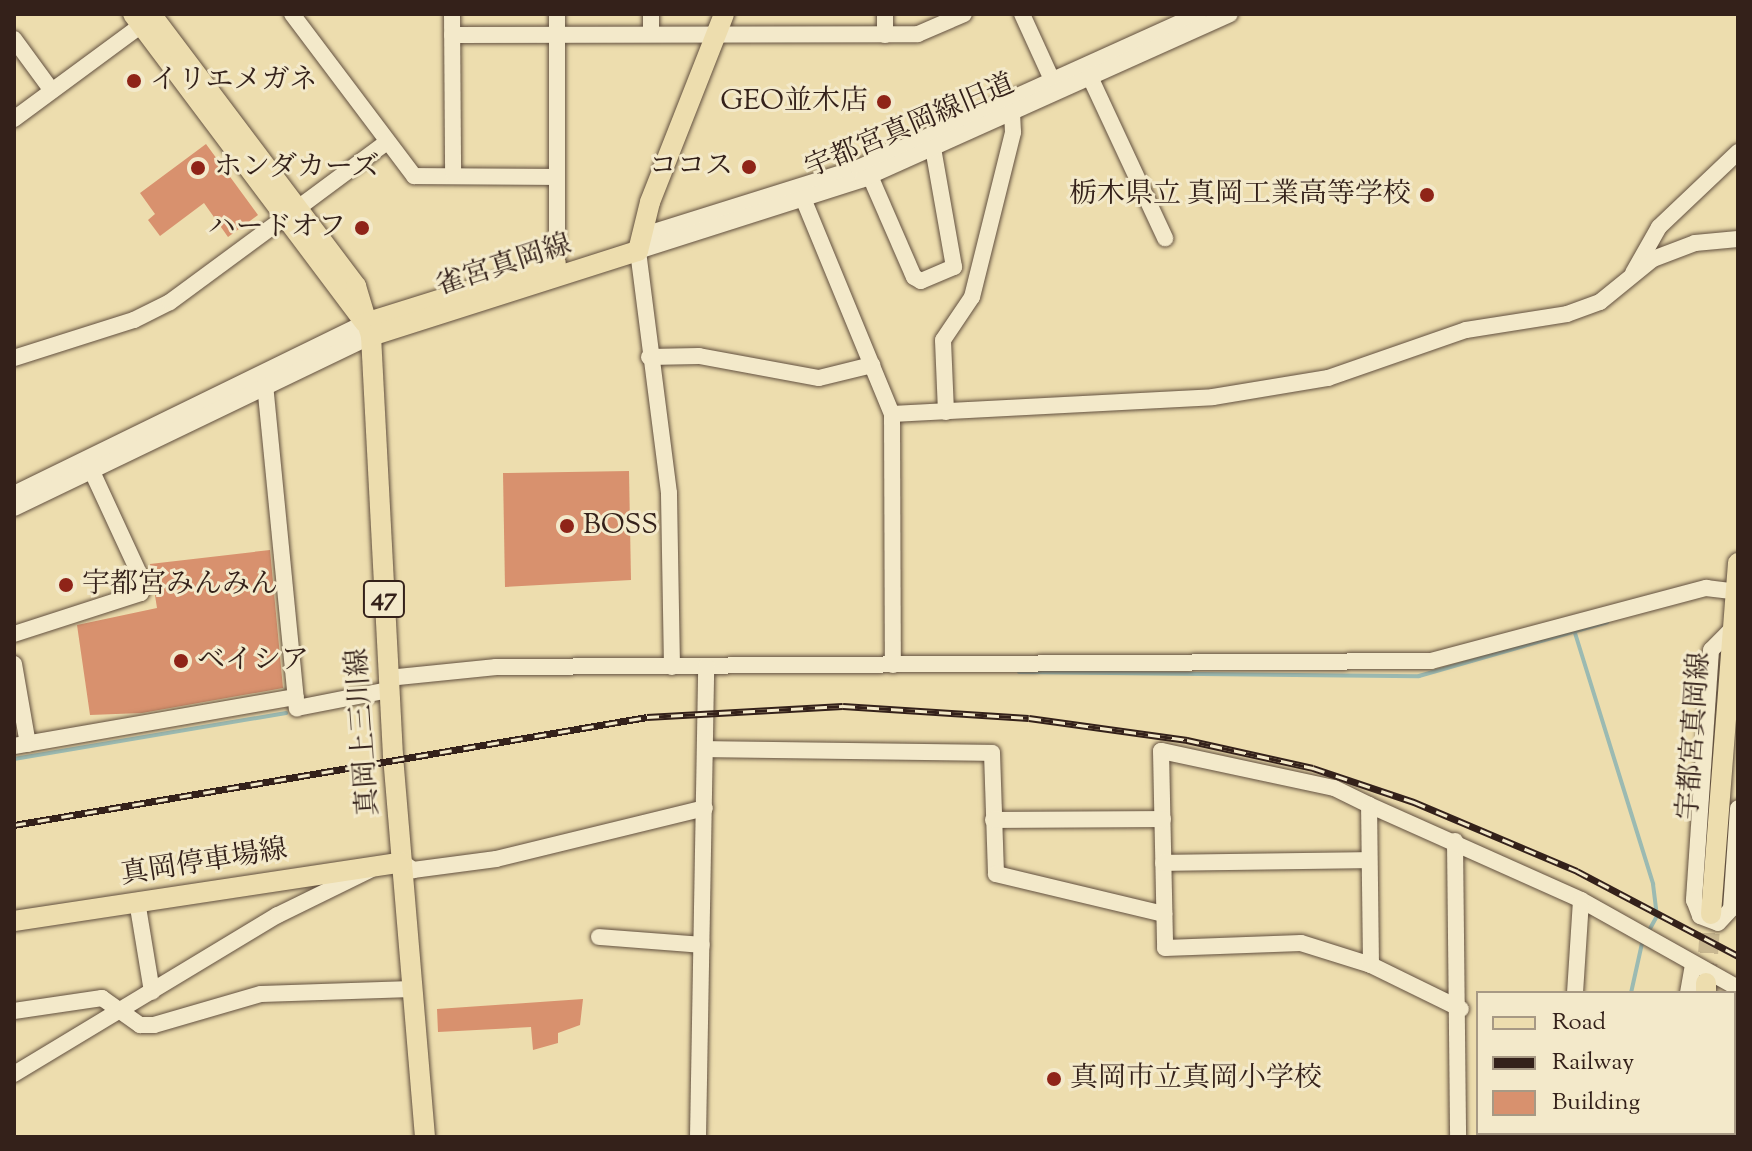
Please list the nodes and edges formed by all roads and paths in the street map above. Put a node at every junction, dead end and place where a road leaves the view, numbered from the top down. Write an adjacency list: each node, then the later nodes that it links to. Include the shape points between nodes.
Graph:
1 (452, 14): 14 (street)
2 (557, 14): 16 (street)
3 (651, 14): 13 (street)
4 (724, 14): 17 (main road)
5 (885, 14): 15 (street)
6 (964, 14): 15 (street, via 918,34)
7 (1022, 14): 20 (street)
8 (1199, 14): 12 (street)
9 (1230, 14): 12 (street)
10 (147, 17): 21 (street); 31 (main road)
11 (300, 17): 24 (street)
12 (1179, 24): 19 (street, 宇都宮真岡線旧道); 20 (street, 宇都宮真岡線旧道)
13 (651, 34): 16 (street); 17 (street)
14 (452, 35): 16 (street); 27 (street)
15 (885, 35): 17 (street)
16 (557, 36): 29 (street)
17 (716, 36): 34 (main road)
18 (14, 39): 21 (street)
19 (1090, 77): 22 (street, 宇都宮真岡線旧道); 32 (street)
20 (1053, 82): 30 (street, 宇都宮真岡線旧道)
21 (52, 91): 23 (street)
22 (1012, 113): 25 (street, 宇都宮真岡線旧道); 42 (street, via 1013,132 972,297 943,340)
23 (14, 119)
24 (387, 142): 27 (street, via 414,176); 31 (street)
25 (933, 148): 28 (street, 宇都宮真岡線旧道); 28 (street, via 954,267 921,281 914,277)
26 (1738, 152): 36 (street, via 1659,227)
27 (453, 174): 29 (street)
28 (870, 176): 30 (street, 宇都宮真岡線旧道)
29 (556, 177): 35 (street)
30 (802, 195): 34 (street, 宇都宮真岡線旧道); 40 (street)
31 (291, 213): 37 (main road); 39 (street, via 170,302 134,320)
32 (1165, 238)
33 (1738, 239): 36 (street, via 1695,243 1653,259)
34 (640, 244): 35 (main road, 雀宮真岡線); 37 (main road, 雀宮真岡線); 38 (street)
35 (557, 263): 37 (main road, 雀宮真岡線)
36 (1632, 275): 42 (street, via 1600,302 1567,314 1466,330 1328,378 1213,397)
37 (368, 330): 41 (street); 44 (street); 55 (main road, 真岡上三川線 / 47)
38 (649, 357): 40 (street, via 699,356 819,378); 54 (street, via 669,493)
39 (14, 358)
40 (872, 365): 43 (street)
41 (265, 384): 44 (street); 56 (street)
42 (946, 412): 43 (street)
43 (892, 414): 52 (street)
44 (89, 466): 45 (street); 46 (street); 50 (street, via 144,584 141,593)
45 (14, 494)
46 (14, 508)
47 (1738, 563): 48 (main road, 宇都宮真岡線)
48 (1737, 593): 49 (main road, 宇都宮真岡線); 52 (street, via 1706,588 1431,661)
49 (1731, 630): 61 (street, via 1711,650 1694,900 1700,916 1718,923 1731,909); 72 (main road, 宇都宮真岡線)
50 (14, 634)
51 (14, 664): 57 (street)
52 (893, 665): 53 (street)
53 (706, 666): 54 (street); 58 (street)
54 (672, 667): 55 (street, via 496,667)
55 (388, 684): 56 (street, via 297,708); 66 (main road, 真岡上三川線 / 47)
56 (296, 697): 57 (street)
57 (21, 745)
58 (706, 749): 60 (street); 63 (street, via 992,753)
59 (1369, 805): 62 (street, via 1321,785 1161,751); 64 (street); 65 (street)
60 (705, 808): 66 (street, via 496,859 413,870); 75 (street)
61 (1738, 808)
62 (1163, 819): 63 (street); 67 (street)
63 (993, 820): 71 (street, via 996,874)
64 (1455, 841): 69 (street); 84 (street)
65 (1369, 860): 67 (street); 77 (street)
66 (402, 862): 68 (main road, 真岡停車場線); 78 (main road, 真岡上三川線 / 47)
67 (1163, 863): 71 (street)
68 (377, 866): 70 (main road, 真岡停車場線); 82 (street, via 278,915)
69 (1581, 900): 76 (street); 81 (street)
70 (137, 901): 73 (main road, 真岡停車場線); 82 (street)
71 (1164, 914): 77 (street, via 1165,948 1301,943)
72 (1711, 914)
73 (14, 921)
74 (599, 937): 75 (street)
75 (702, 945): 88 (street)
76 (1693, 964): 79 (street); 80 (street)
77 (1371, 965): 84 (street)
78 (412, 989): 83 (street, via 261,994 154,1025 140,1025); 87 (main road, 真岡上三川線 / 47)
79 (1732, 989)
80 (1700, 990)
81 (1575, 991)
82 (152, 992): 83 (street)
83 (124, 1009): 85 (street, via 102,998); 86 (street)
84 (1461, 1009): 89 (street)
85 (14, 1011)
86 (14, 1074)
87 (425, 1137)
88 (698, 1137)
89 (1458, 1137)

